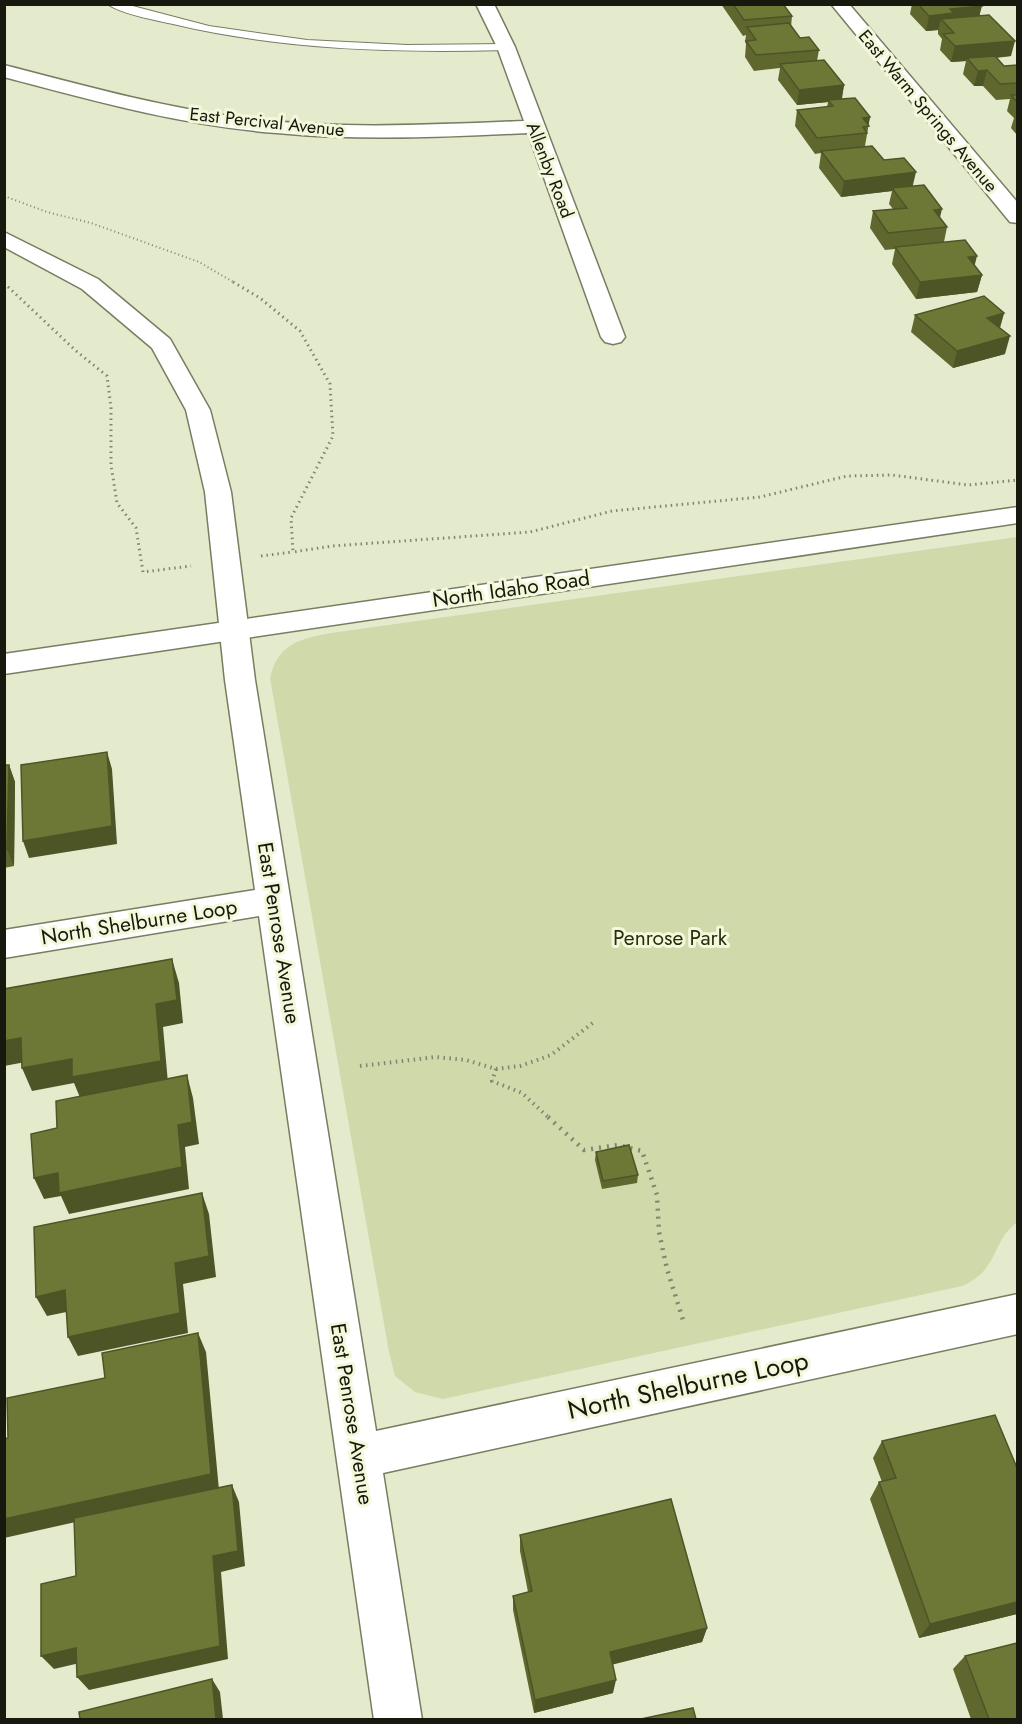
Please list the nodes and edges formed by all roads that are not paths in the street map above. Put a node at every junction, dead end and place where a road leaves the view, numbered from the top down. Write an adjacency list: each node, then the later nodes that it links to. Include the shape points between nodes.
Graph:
1 (112, 4): 4 (lane, via 192,27 281,42 354,48)
2 (485, 4): 4 (street, Allenby Road)
3 (839, 4): 7 (street, East Warm Springs Avenue)
4 (506, 47): 6 (street, Allenby Road)
5 (4, 71): 6 (street, East Percival Avenue, via 113,101 210,119 314,130 416,132)
6 (534, 127): 9 (street, Allenby Road)
7 (1017, 217)
8 (4, 238): 11 (street, East Penrose Avenue, via 90,284 162,344 198,411 218,492)
9 (613, 337)
10 (1017, 514): 11 (street, North Idaho Road)
11 (235, 629): 12 (street, North Idaho Road); 13 (street, East Penrose Avenue)
12 (4, 664)
13 (273, 900): 14 (street, North Shelburne Loop); 16 (street, East Penrose Avenue)
14 (4, 944)
15 (1017, 1314): 16 (street, North Shelburne Loop)
16 (358, 1457): 17 (street, East Penrose Avenue)
17 (398, 1719)

